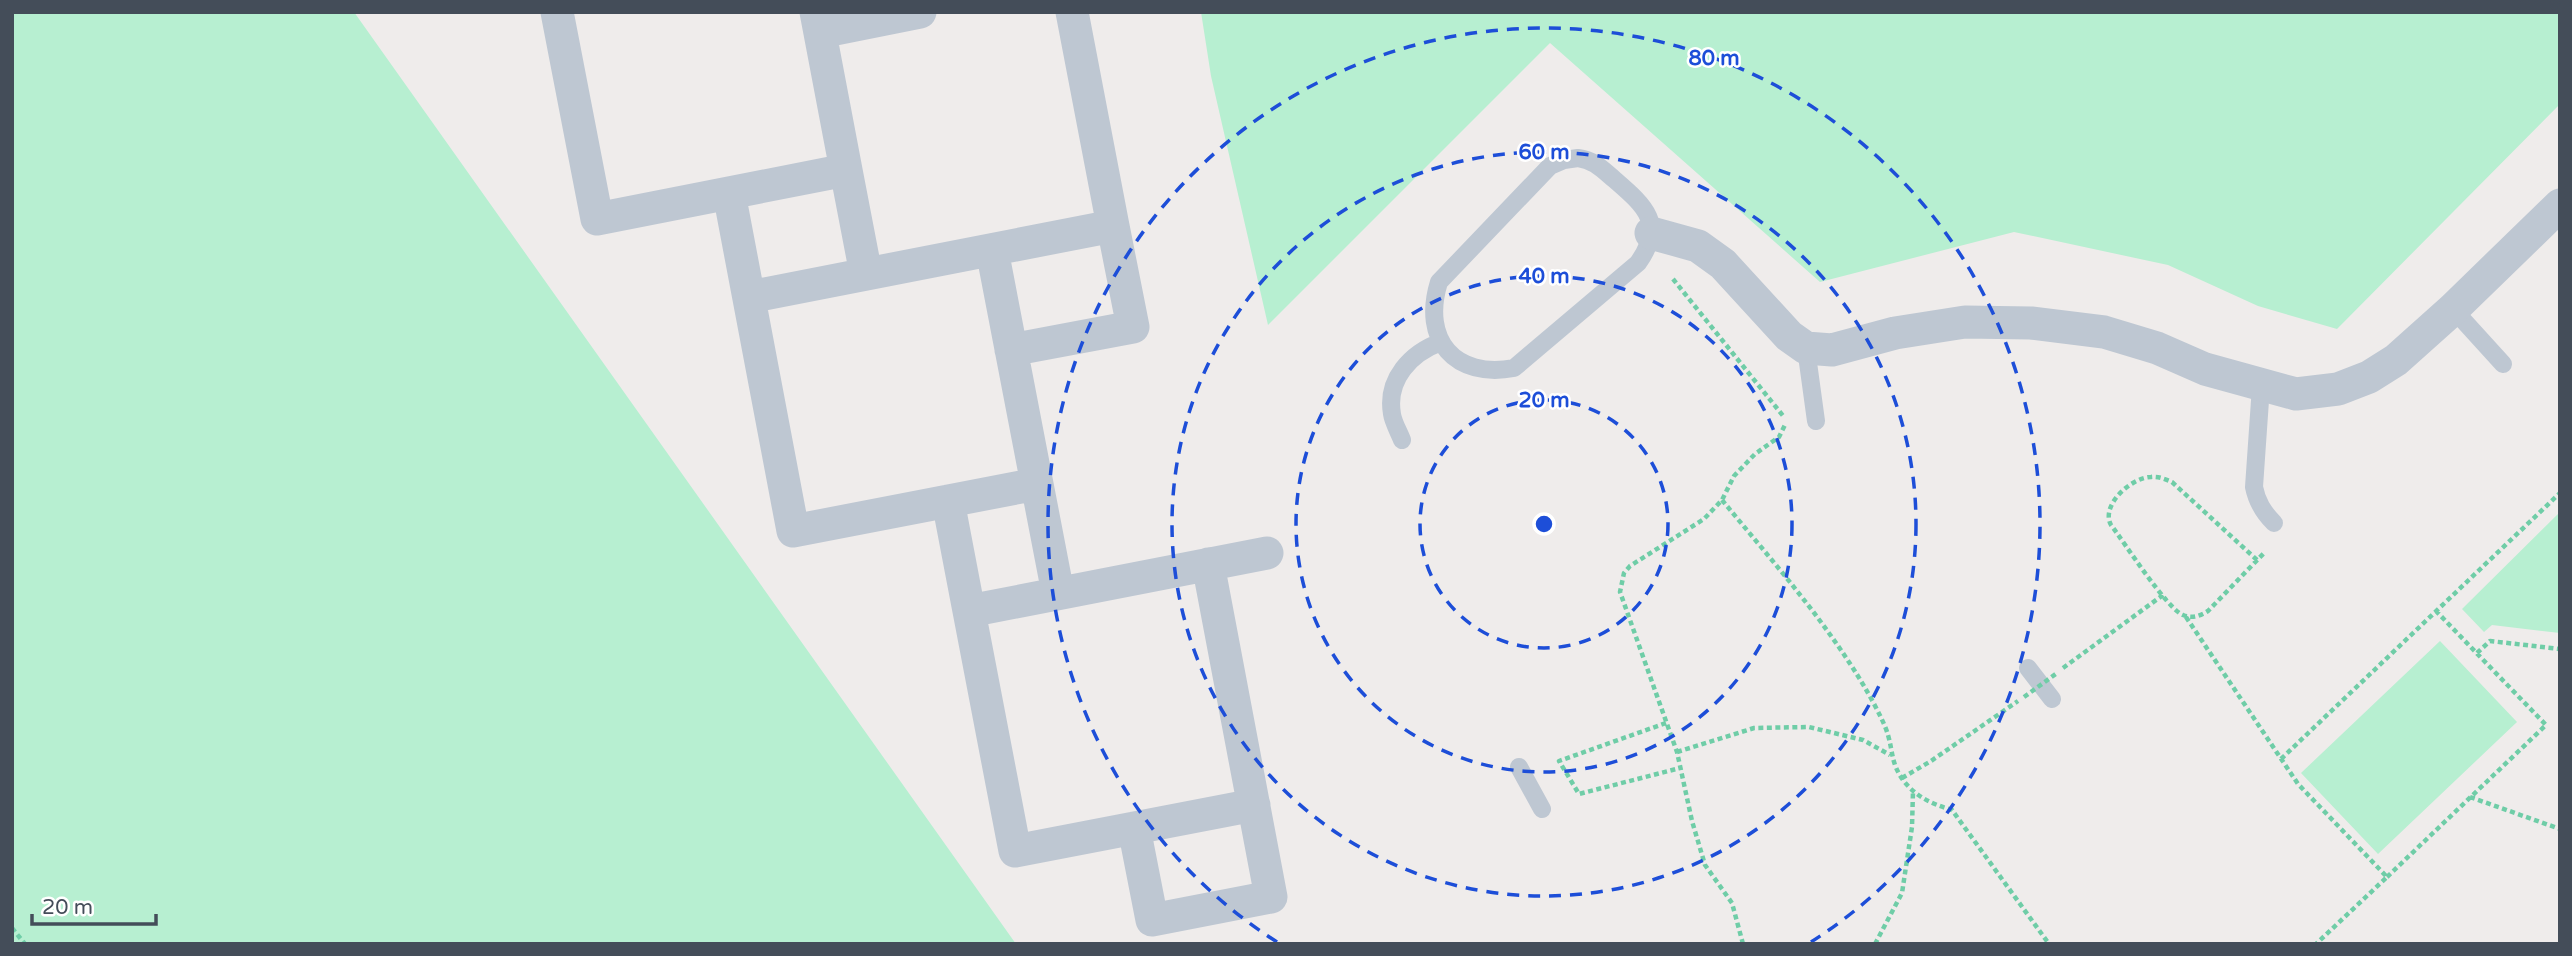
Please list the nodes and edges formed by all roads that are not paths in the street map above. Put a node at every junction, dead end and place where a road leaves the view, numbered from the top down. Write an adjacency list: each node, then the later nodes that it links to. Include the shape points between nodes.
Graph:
1 (557, 12): 6 (street, via 597,219)
2 (920, 12): 4 (street)
3 (1072, 12): 8 (street)
4 (818, 22): 5 (street)
5 (846, 170): 6 (street); 11 (street)
6 (729, 193): 12 (street)
7 (2560, 205): 13 (street)
8 (1113, 226): 10 (street); 16 (street, via 1132,327)
9 (1650, 241): 14 (lane, via 1638,263 1514,368 1473,368 1455,358); 14 (lane, via 1650,221 1641,202 1592,160 1571,159 1550,166 1439,282 1433,302); 15 (street, via 1698,246 1723,264 1789,336)
10 (992, 250): 11 (street); 16 (street)
11 (866, 274): 12 (street)
12 (749, 297): 22 (street, via 793,531)
13 (2453, 309): 17 (lane); 18 (street, via 2396,360 2369,377 2338,389 2296,394)
14 (1441, 342): 20 (lane, via 1409,359 1399,373 1392,414)
15 (1806, 348): 18 (street, via 1832,350 1895,333 1965,322 2031,323 2104,332); 19 (lane)
16 (1011, 350): 21 (street)
17 (2503, 365)
18 (2261, 386): 23 (lane, via 2254,486 2264,513)
19 (1816, 421)
20 (1402, 440)
21 (1037, 484): 22 (street); 26 (street)
22 (948, 501): 27 (street)
23 (2274, 523)
24 (1267, 553): 25 (street)
25 (1208, 565): 26 (street); 31 (street)
26 (1058, 593): 27 (street)
27 (969, 611): 33 (street, via 1015,851)
28 (2028, 668): 29 (lane)
29 (2052, 699)
30 (1519, 767): 32 (lane)
31 (1254, 805): 33 (street); 33 (street, via 1271,897 1165,918 1152,920)
32 (1542, 809)
33 (1134, 828)

